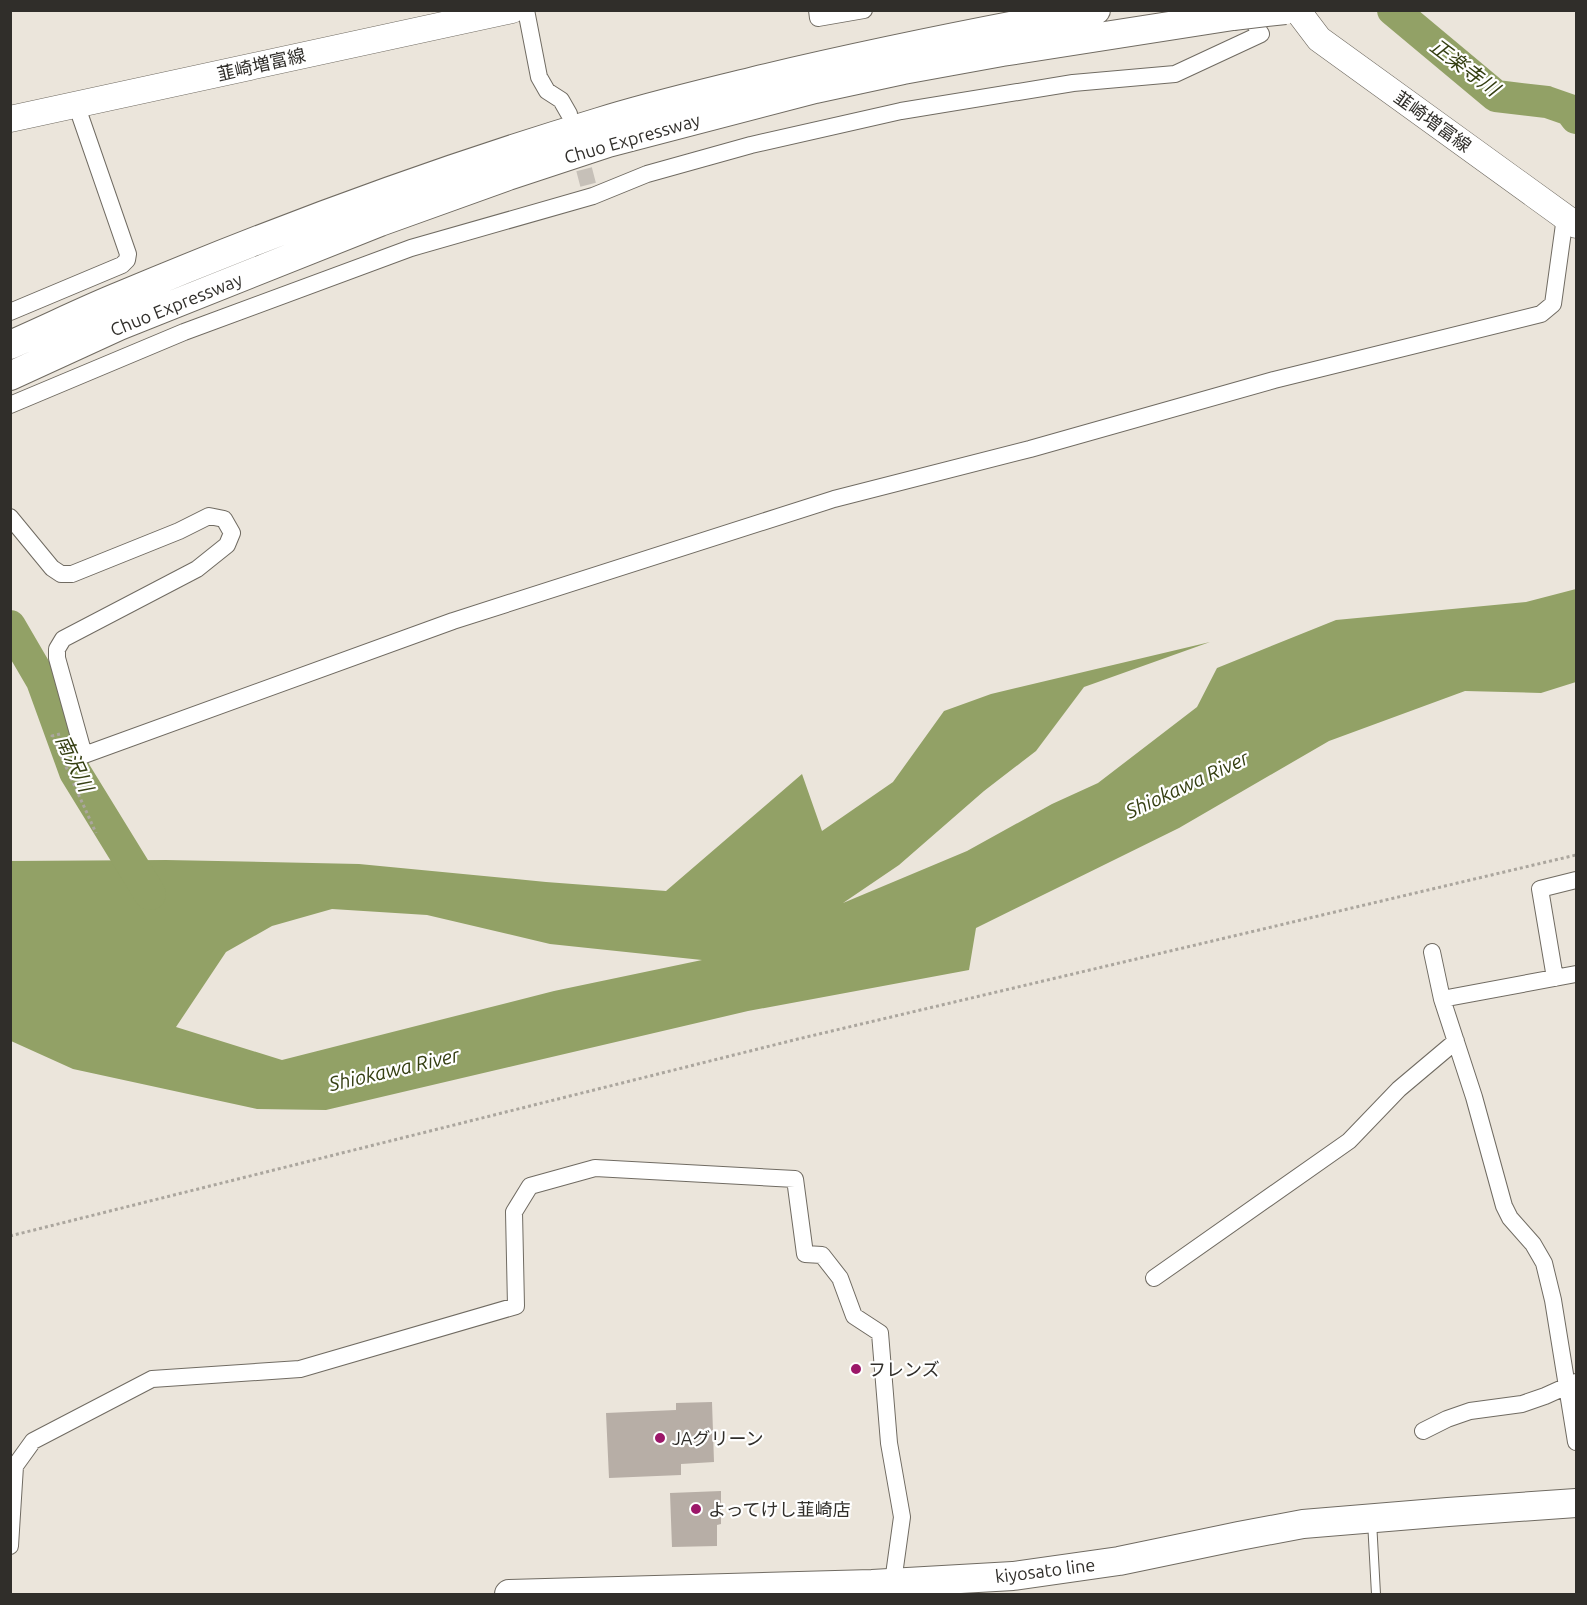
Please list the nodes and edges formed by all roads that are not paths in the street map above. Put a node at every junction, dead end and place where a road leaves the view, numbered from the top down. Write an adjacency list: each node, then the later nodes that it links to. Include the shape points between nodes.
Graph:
1 (512, 10): 9 (main road, 韮崎増富線)
2 (526, 10): 10 (street, via 539,77)
3 (817, 10): 4 (street, via 818,18)
4 (864, 10)
5 (1096, 10): 14 (highway, Chuo Expressway, via 812,67 704,93 482,158 303,221 118,296)
6 (1285, 10): 8 (highway, Chuo Expressway, bridge)
7 (1297, 10): 12 (main road, 韮崎増富線, via 1319,39)
8 (1240, 13): 15 (highway, Chuo Expressway, via 903,70 608,143 380,222 119,327); 16 (street, via 1261,34 1175,75 1072,83 901,111 751,145 647,174 411,248 184,332)
9 (76, 104): 11 (main road, 韮崎増富線); 13 (street, via 127,260)
10 (569, 114)
11 (10, 118)
12 (1571, 221): 17 (street, via 1553,304 1541,314 1274,380 834,499 453,621 84,755 57,658 63,639 196,569 227,545 232,533 224,519 209,516 72,574 61,574)
13 (10, 312)
14 (10, 345)
15 (10, 376)
16 (10, 405)
17 (10, 517)
18 (1576, 880): 21 (street, via 1540,889)
19 (1432, 952): 22 (street)
20 (1576, 974): 21 (street)
21 (1555, 978): 22 (street)
22 (1442, 999): 23 (street)
23 (1456, 1041): 24 (street, via 1399,1089 1349,1141); 25 (street, via 1504,1206 1544,1263)
24 (1154, 1278)
25 (1572, 1384): 26 (street, via 1522,1404 1470,1411); 27 (street)
26 (1423, 1431)
27 (1576, 1442)
28 (1576, 1503): 29 (highway, kiyosato line)
29 (1372, 1518): 31 (highway, kiyosato line, via 1303,1524 1119,1561); 34 (lane)
30 (10, 1546): 31 (street, via 15,1466 33,1441 152,1379 300,1369 516,1306 514,1212 530,1186 595,1168 795,1179 804,1254 822,1255 840,1278 854,1316 880,1333 889,1443 902,1517)
31 (886, 1587): 32 (highway, kiyosato line); 33 (street)
32 (510, 1594)
33 (844, 1594)
34 (1376, 1594)

